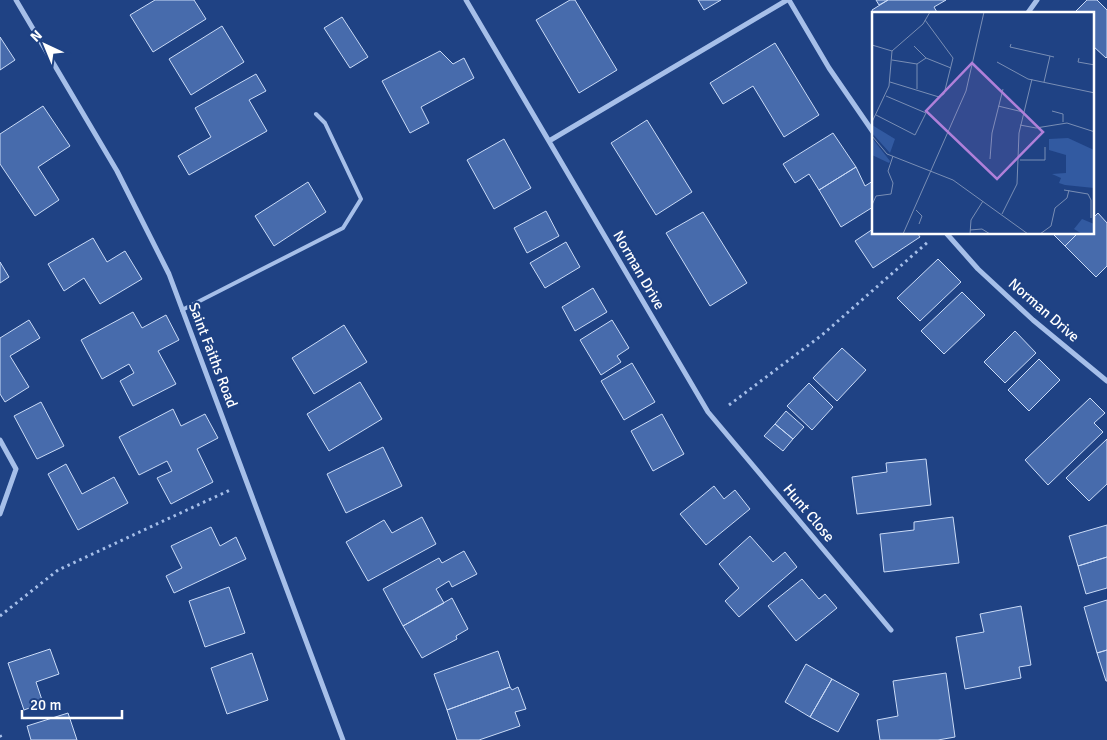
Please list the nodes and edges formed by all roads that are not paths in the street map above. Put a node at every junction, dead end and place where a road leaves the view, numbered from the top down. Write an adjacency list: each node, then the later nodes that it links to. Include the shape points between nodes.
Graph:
1 (16, 0): 10 (street, Saint Faiths Road, via 117,171 169,274)
2 (466, 0): 8 (street, Norman Drive)
3 (788, 0): 7 (street, via 829,68); 8 (street)
4 (1037, 0): 5 (street)
5 (1028, 12)
6 (316, 114): 10 (lane, via 325,123 361,199 343,228)
7 (871, 125)
8 (549, 140): 12 (street, Norman Drive)
9 (948, 235): 11 (street, Norman Drive, via 1033,320)
10 (182, 310): 16 (street, Saint Faiths Road)
11 (1107, 380)
12 (708, 412): 15 (street, Hunt Close)
13 (0, 440): 14 (street, via 16,469)
14 (0, 514)
15 (891, 630)
16 (343, 740)

